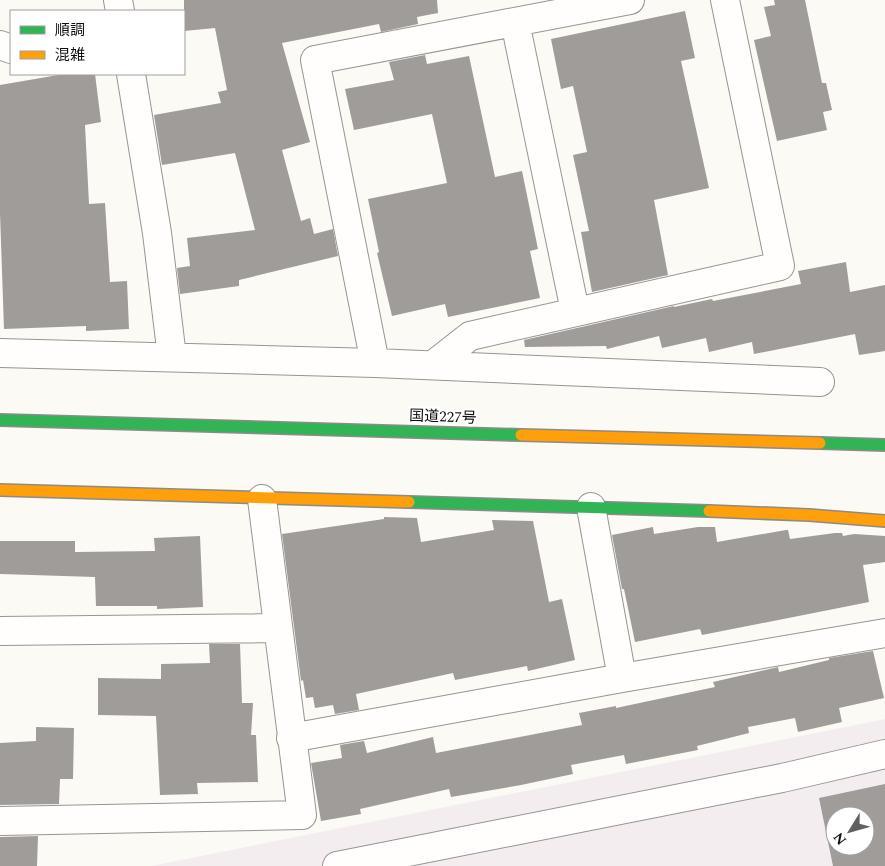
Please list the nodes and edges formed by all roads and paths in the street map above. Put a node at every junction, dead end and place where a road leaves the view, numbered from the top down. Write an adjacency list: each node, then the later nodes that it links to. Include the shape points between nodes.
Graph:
1 (630, 0): 3 (street)
2 (725, 0): 5 (street, via 780,266)
3 (515, 22): 5 (street); 8 (street, via 315,60)
4 (131, 75): 7 (street, via 157,233)
5 (576, 311): 9 (street, via 470,336)
6 (0, 352): 7 (street)
7 (172, 358): 8 (street)
8 (375, 363): 9 (street)
9 (433, 365): 10 (street)
10 (820, 382)
11 (0, 420): 12 (main road, 国道227号)
12 (885, 444)
13 (0, 490): 14 (main road)
14 (262, 499): 15 (main road); 17 (street)
15 (591, 507): 16 (main road); 20 (street)
16 (885, 521)
17 (277, 628): 18 (street); 21 (street)
18 (0, 631)
19 (885, 633): 20 (street)
20 (622, 678): 21 (street)
21 (291, 738): 23 (street, via 302,815)
22 (885, 754): 24 (street, via 772,780)
23 (0, 821)
24 (337, 866)

